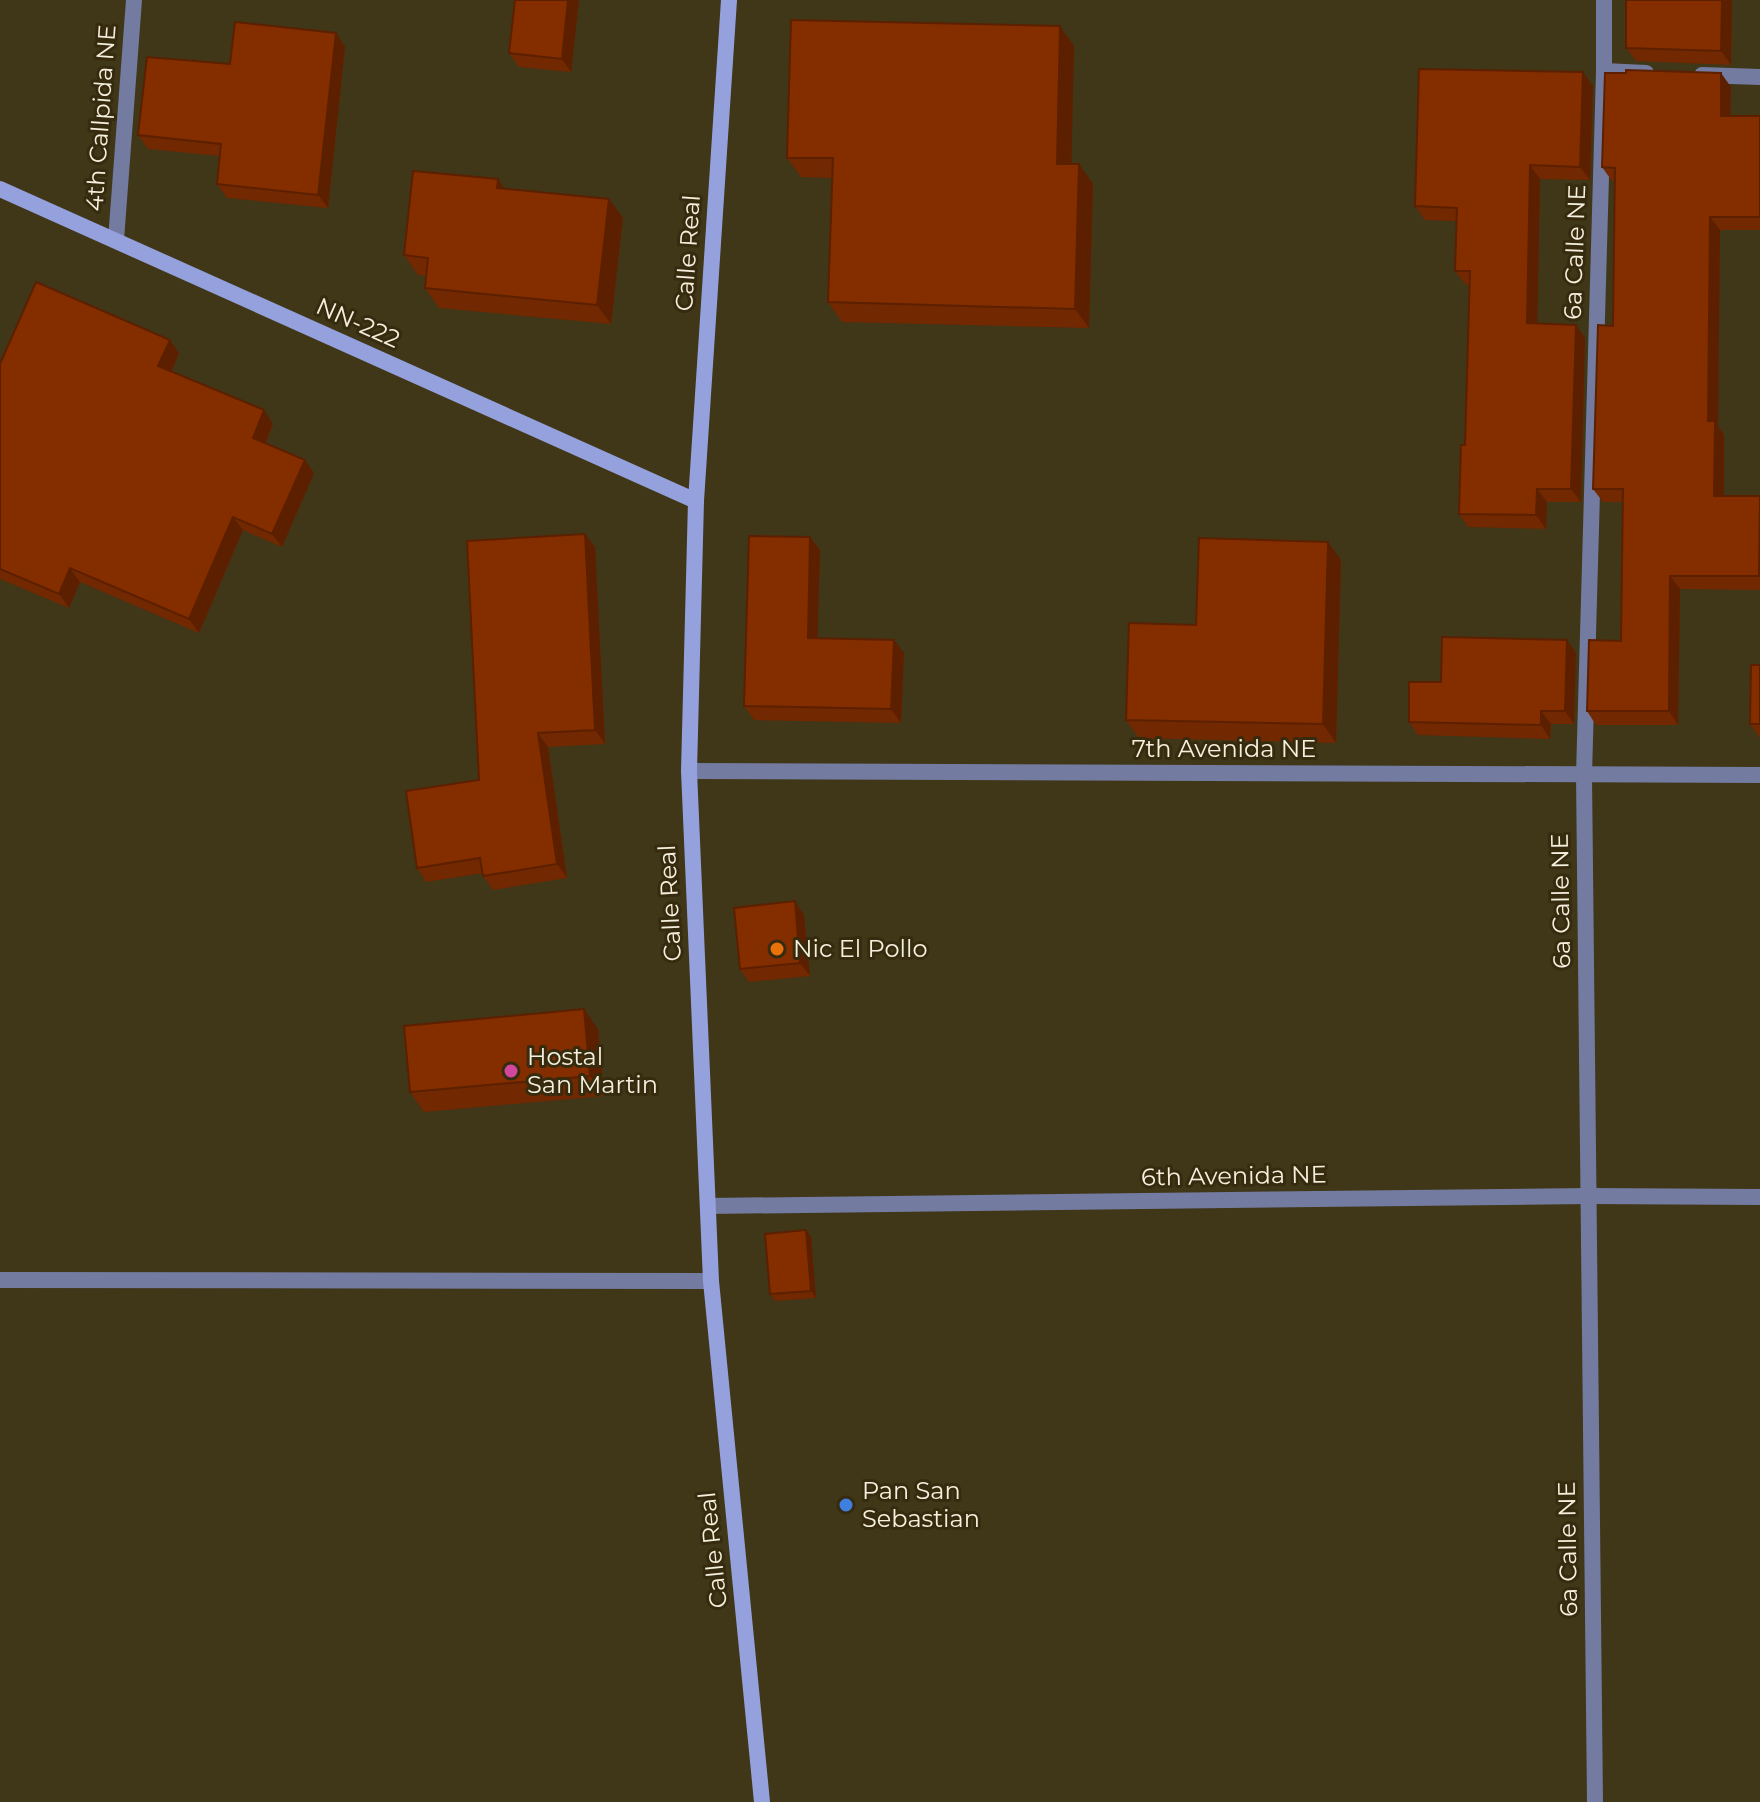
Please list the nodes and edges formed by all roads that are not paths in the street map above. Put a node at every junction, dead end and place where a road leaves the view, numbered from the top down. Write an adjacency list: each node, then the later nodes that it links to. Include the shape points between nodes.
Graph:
1 (134, 0): 7 (street, 4th Callpida NE)
2 (729, 0): 8 (main road, Calle Real)
3 (1604, 0): 4 (street, 6a Calle NE)
4 (1604, 71): 5 (street); 10 (street, 6a Calle NE)
5 (1760, 77)
6 (0, 189): 7 (main road, NN-222)
7 (116, 240): 8 (main road, NN-222)
8 (696, 501): 9 (main road, Calle Real)
9 (689, 771): 10 (street, 7th Avenida NE); 14 (main road, Calle Real)
10 (1584, 775): 11 (street, 7th Avenida NE); 12 (street, 6a Calle NE)
11 (1760, 775)
12 (1588, 1196): 13 (street, 6th Avenida NE); 14 (street, 6th Avenida NE); 18 (street, 6a Calle NE)
13 (1760, 1197)
14 (708, 1206): 16 (main road, Calle Real)
15 (0, 1280): 16 (street)
16 (711, 1281): 17 (main road, Calle Real)
17 (762, 1802)
18 (1595, 1802)

